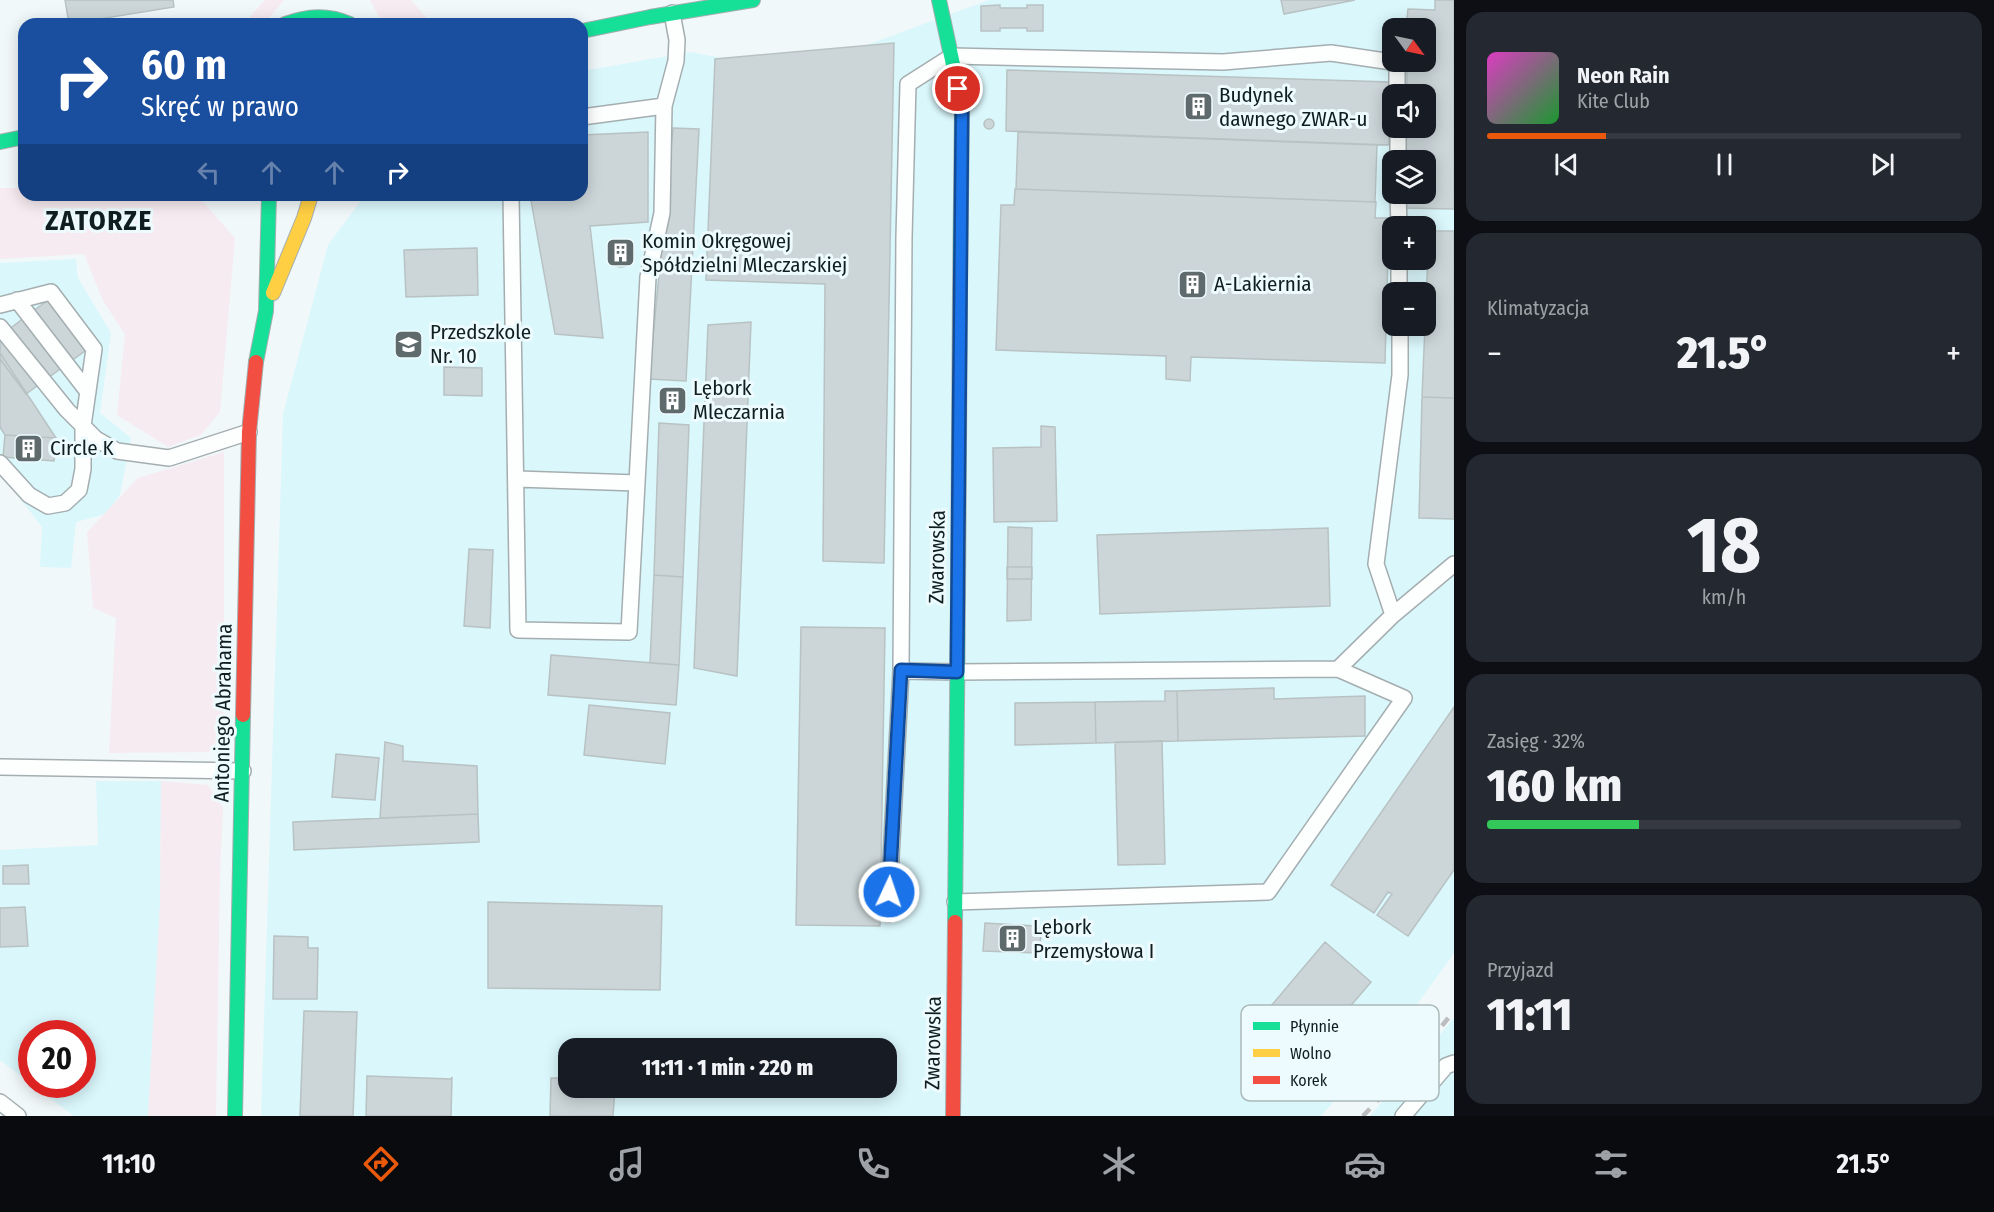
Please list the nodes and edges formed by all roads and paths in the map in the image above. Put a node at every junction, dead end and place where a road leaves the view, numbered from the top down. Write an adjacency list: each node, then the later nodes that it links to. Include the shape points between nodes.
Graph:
1 (753, 0): 4 (main road)
2 (939, 0): 9 (main road, Zwarowska)
3 (356, 8): 7 (main road)
4 (672, 13): 8 (main road); 11 (lane, via 676,61)
5 (295, 18): 6 (main road, via 312,8)
6 (337, 18)
7 (356, 18)
8 (588, 30)
9 (952, 56): 10 (lane, via 1223,63 1331,53 1392,62 1397,69); 32 (lane, via 908,84); 33 (main road, Zwarowska, via 962,106)
10 (1397, 84)
11 (664, 105): 12 (lane); 28 (lane, via 662,213 648,277)
12 (588, 116)
13 (18, 138): 14 (main road)
14 (0, 142)
15 (269, 201): 20 (main road, Antoniego Abrahama)
16 (309, 201): 20 (main road, Antoniego Abrahama)
17 (511, 201): 27 (lane)
18 (17, 300): 19 (lane); 23 (lane); 23 (lane, via 51,292 94,349)
19 (0, 305)
20 (266, 311): 25 (main road, Antoniego Abrahama)
21 (0, 327): 24 (lane)
22 (1400, 336): 30 (lane, via 1400,375 1376,564)
23 (88, 392): 24 (lane)
24 (83, 426): 25 (lane, via 117,451 169,458); 26 (lane, via 79,490 65,503 48,506 29,495)
25 (249, 432): 35 (main road, Antoniego Abrahama)
26 (0, 463)
27 (517, 479): 28 (lane); 28 (lane, via 518,630 629,632)
28 (637, 483)
29 (1454, 564): 30 (lane)
30 (1393, 615): 31 (lane)
31 (1338, 669): 33 (lane); 36 (lane, via 1404,698 1268,891)
32 (901, 670): 33 (lane); 37 (lane)
33 (957, 672): 36 (main road, Zwarowska)
34 (0, 768): 35 (lane)
35 (243, 771): 43 (main road, Antoniego Abrahama)
36 (955, 902): 44 (main road, Zwarowska)
37 (888, 914)
38 (1454, 1063): 39 (lane)
39 (1439, 1074)
40 (1416, 1101): 45 (lane)
41 (0, 1102): 42 (lane)
42 (18, 1116)
43 (235, 1116)
44 (953, 1116)
45 (1403, 1116)

